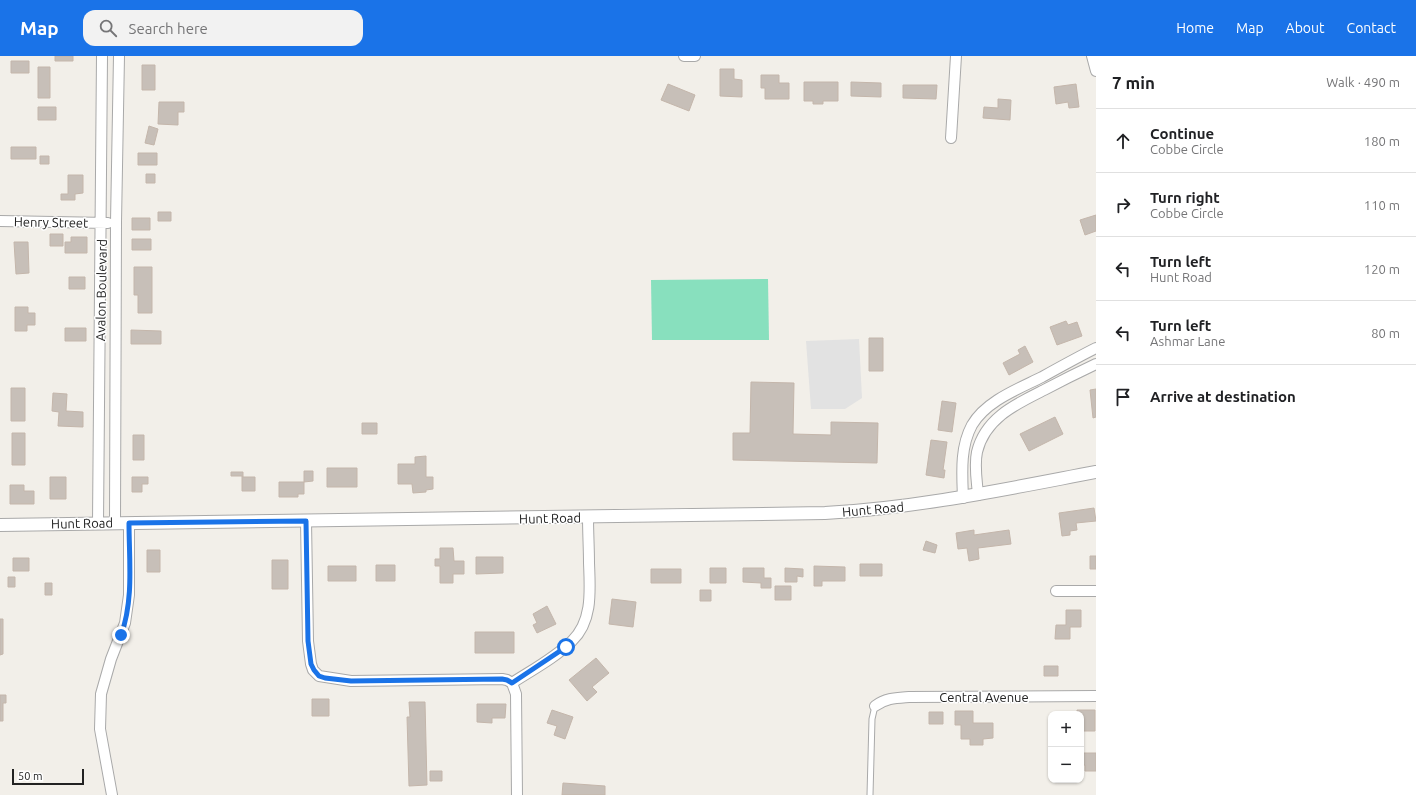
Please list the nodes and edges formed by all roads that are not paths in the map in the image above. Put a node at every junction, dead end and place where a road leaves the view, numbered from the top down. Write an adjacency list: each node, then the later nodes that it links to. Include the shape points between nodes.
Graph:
1 (102, 56): 11 (street, Avalon Boulevard)
2 (118, 56): 10 (street, Avalon Boulevard)
3 (684, 56): 4 (street)
4 (695, 56)
5 (956, 56): 8 (street)
6 (1092, 56): 7 (street)
7 (1096, 71)
8 (951, 138)
9 (0, 221): 11 (street, Henry Street)
10 (116, 222): 11 (street, Henry Street); 20 (street, Avalon Boulevard)
11 (102, 223): 19 (street, Avalon Boulevard)
12 (1096, 348): 16 (street, via 1004,397 981,414 972,425 966,440 962,466)
13 (1096, 364): 15 (street, via 1021,402 995,420 981,440 977,452)
14 (1096, 472): 15 (street, Hunt Road)
15 (978, 495): 16 (street, Hunt Road)
16 (963, 498): 17 (street, Hunt Road, via 839,513)
17 (588, 517): 18 (street, Hunt Road); 25 (street, via 590,592 584,624 573,641)
18 (306, 521): 21 (street, Hunt Road); 25 (street, via 308,641 311,664 319,676 351,681 502,679)
19 (98, 523): 20 (street, Hunt Road); 22 (street, Hunt Road)
20 (115, 523): 21 (street, Hunt Road)
21 (129, 523): 28 (street, via 129,595 125,623 101,694 100,729)
22 (0, 525)
23 (1096, 590): 24 (street)
24 (1056, 591)
25 (512, 683): 29 (street, via 516,694)
26 (1096, 696): 27 (street, Central Avenue, via 909,697 892,698)
27 (875, 706): 30 (lane, via 872,719)
28 (112, 795)
29 (517, 795)
30 (870, 795)

